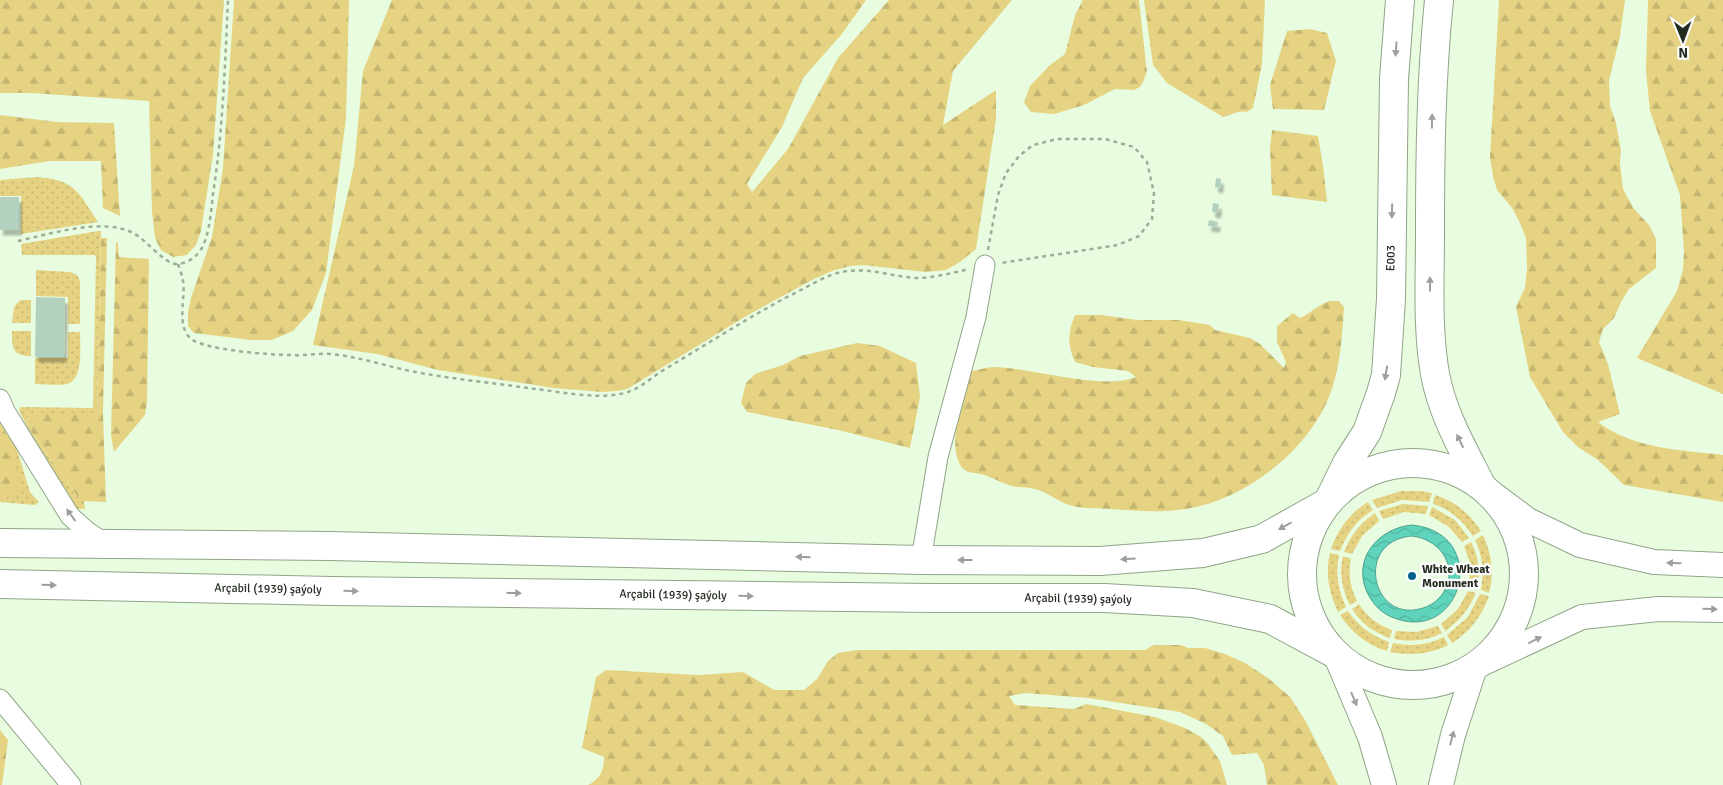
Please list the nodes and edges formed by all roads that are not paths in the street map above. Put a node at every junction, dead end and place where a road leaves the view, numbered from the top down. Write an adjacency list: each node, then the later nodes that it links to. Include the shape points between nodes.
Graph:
1 (1400, 0): 6 (highway, E003, one-way to 6, via 1394,79 1391,299 1386,375 1367,432)
2 (1439, 0): 5 (highway, one-way to 2, via 1447,414 1432,351 1430,217 1433,82)
3 (985, 265): 9 (lane, via 976,318 938,457)
4 (0, 400): 8 (lane, one-way to 4, via 70,516)
5 (1481, 485): 6 (highway, via 1451,469 1418,463 1384,466 1353,480); 10 (main road, one-way to 5, via 1654,562 1580,545 1528,520); 14 (highway, via 1505,511 1521,542 1525,578 1518,612 1501,643)
6 (1328, 502): 9 (highway, one-way to 9, via 1262,539 1203,553 1100,561); 13 (highway, via 1310,531 1302,572 1304,596 1315,628)
7 (0, 543): 8 (highway)
8 (108, 545): 9 (highway, one-way to 8, via 330,546)
9 (921, 560)
10 (1723, 564)
11 (0, 584): 13 (highway, Arçabil (1939) şaýoly, one-way to 13, via 1124,599 1193,603 1270,619)
12 (1723, 610): 14 (main road, one-way to 12, via 1582,617 1658,609)
13 (1335, 654): 14 (highway, via 1360,672 1388,683 1418,686 1448,680); 17 (main road, one-way to 17, via 1370,737)
14 (1475, 667): 18 (main road, one-way to 14, via 1453,735)
15 (0, 699): 16 (lane)
16 (71, 785)
17 (1384, 785)
18 (1442, 785)

